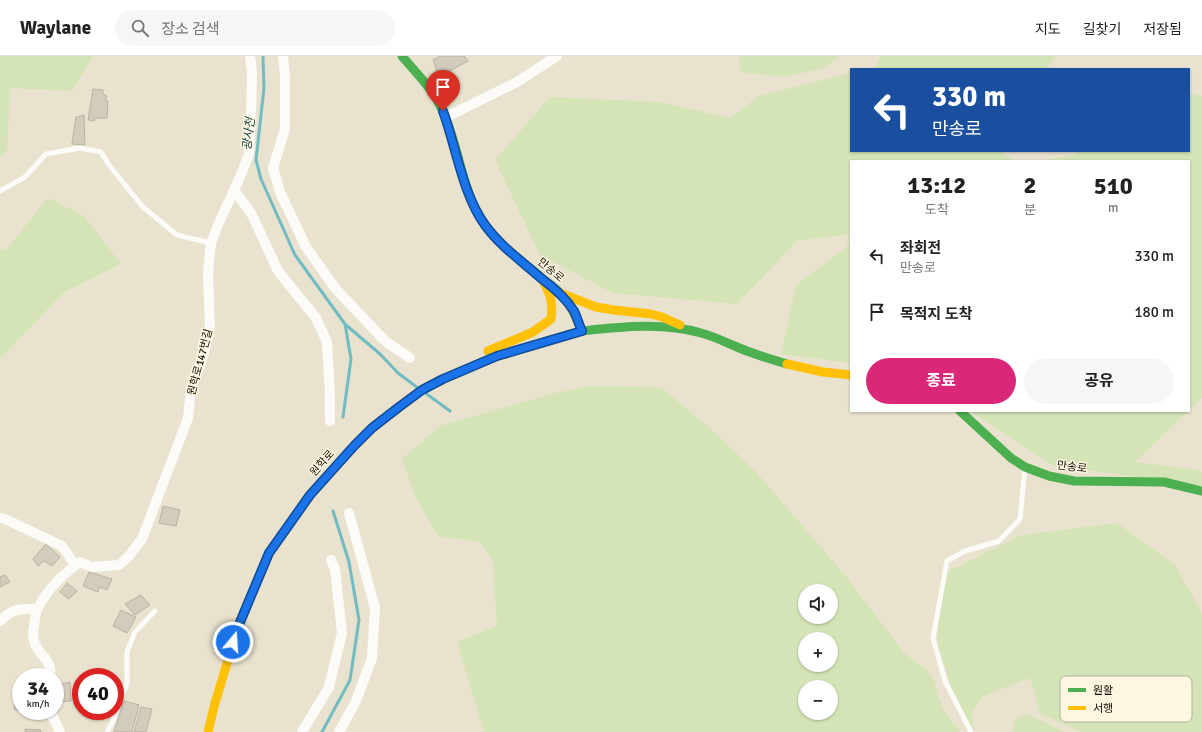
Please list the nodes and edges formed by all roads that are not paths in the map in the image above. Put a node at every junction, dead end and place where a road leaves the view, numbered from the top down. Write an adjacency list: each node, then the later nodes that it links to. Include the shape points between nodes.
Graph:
1 (250, 56): 6 (street, 원학로147번길, via 252,80 249,154)
2 (283, 56): 13 (street, via 285,129 273,168 280,192 306,247 334,288 385,341)
3 (402, 56): 5 (street, 만송로, via 429,86)
4 (556, 56): 5 (street, via 517,82)
5 (446, 117): 9 (street, 만송로, via 466,186 484,225)
6 (234, 190): 8 (street, 원학로147번길); 17 (street, via 251,213 278,271 316,318 327,342)
7 (0, 191): 8 (lane, via 25,177 46,154 80,148 101,152 142,206 177,235)
8 (211, 243): 23 (street, 원학로147번길, via 208,273 210,330 202,360 190,389 188,418 142,539 119,565 92,567 80,562)
9 (541, 278): 10 (street, 만송로); 14 (street, via 552,297 554,307 551,319 533,332 493,348)
10 (559, 292): 11 (street, 만송로, via 574,312); 12 (street, via 600,308 651,314)
11 (582, 331): 12 (street, via 626,326); 14 (street, 원학로, via 497,356)
12 (695, 331): 15 (street, via 794,366)
13 (410, 358)
14 (462, 370): 31 (street, 원학로, via 422,390 372,428 310,495 269,553 238,627 214,703)
15 (850, 375)
16 (961, 412): 18 (street, 만송로, via 1011,458)
17 (330, 421)
18 (1025, 467): 19 (street, 만송로, via 1049,476 1074,481 1164,482); 34 (lane, via 1020,519 999,541 965,551 947,561 933,638 944,681)
19 (1202, 491)
20 (349, 513): 33 (street, via 375,608 372,658 356,701)
21 (0, 518): 23 (street, via 62,546)
22 (331, 560): 32 (street, via 335,569 342,634 329,687)
23 (76, 566): 24 (street, via 66,572)
24 (37, 609): 26 (street, via 22,608 7,614); 27 (street, via 35,644)
25 (155, 611): 30 (lane, via 135,632 129,645 127,683)
26 (0, 621)
27 (50, 668)
28 (54, 720): 29 (street)
29 (60, 732)
30 (107, 732)
31 (208, 732)
32 (302, 732)
33 (338, 732)
34 (971, 732)

